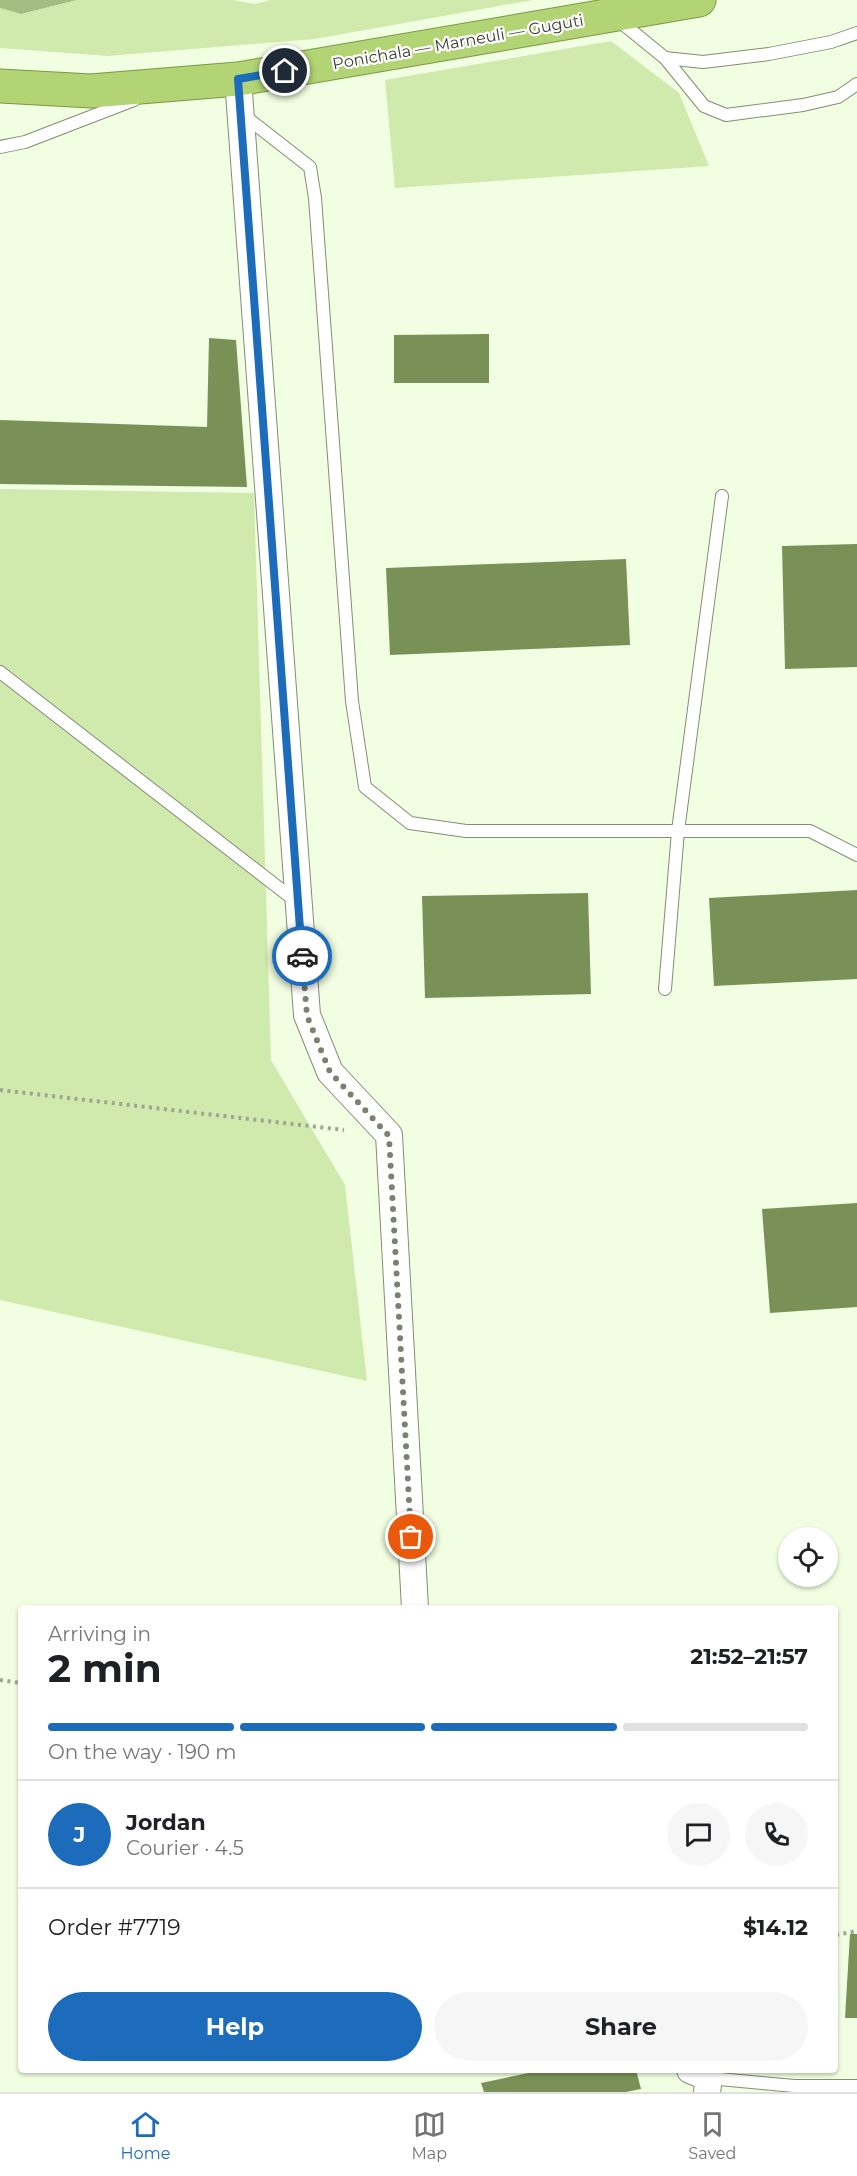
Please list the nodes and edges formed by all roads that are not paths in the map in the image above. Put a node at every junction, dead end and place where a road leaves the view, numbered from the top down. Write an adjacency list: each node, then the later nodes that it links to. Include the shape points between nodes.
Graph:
1 (699, 0): 2 (highway, Ponichala — Marneuli — Guguti)
2 (614, 16): 4 (lane); 5 (highway, Ponichala — Marneuli — Guguti)
3 (857, 33): 4 (lane, via 769,54 704,62)
4 (665, 58): 7 (lane, via 704,106 726,115 838,97)
5 (238, 79): 6 (highway, Ponichala — Marneuli — Guguti); 9 (street)
6 (180, 82): 8 (highway, Ponichala — Marneuli — Guguti, via 91,91); 10 (lane, via 25,142)
7 (857, 84)
8 (0, 86)
9 (242, 113): 13 (lane, via 309,166 315,198 352,701 365,787 410,823 466,831); 15 (street)
10 (0, 147)
11 (722, 496): 13 (lane)
12 (0, 672): 15 (lane)
13 (678, 831): 14 (lane, via 810,831); 16 (lane)
14 (857, 855)
15 (298, 902): 17 (street, via 307,1016 330,1072 389,1136)
16 (665, 988)
17 (415, 1605)
18 (702, 2080): 19 (lane)
19 (857, 2086)

